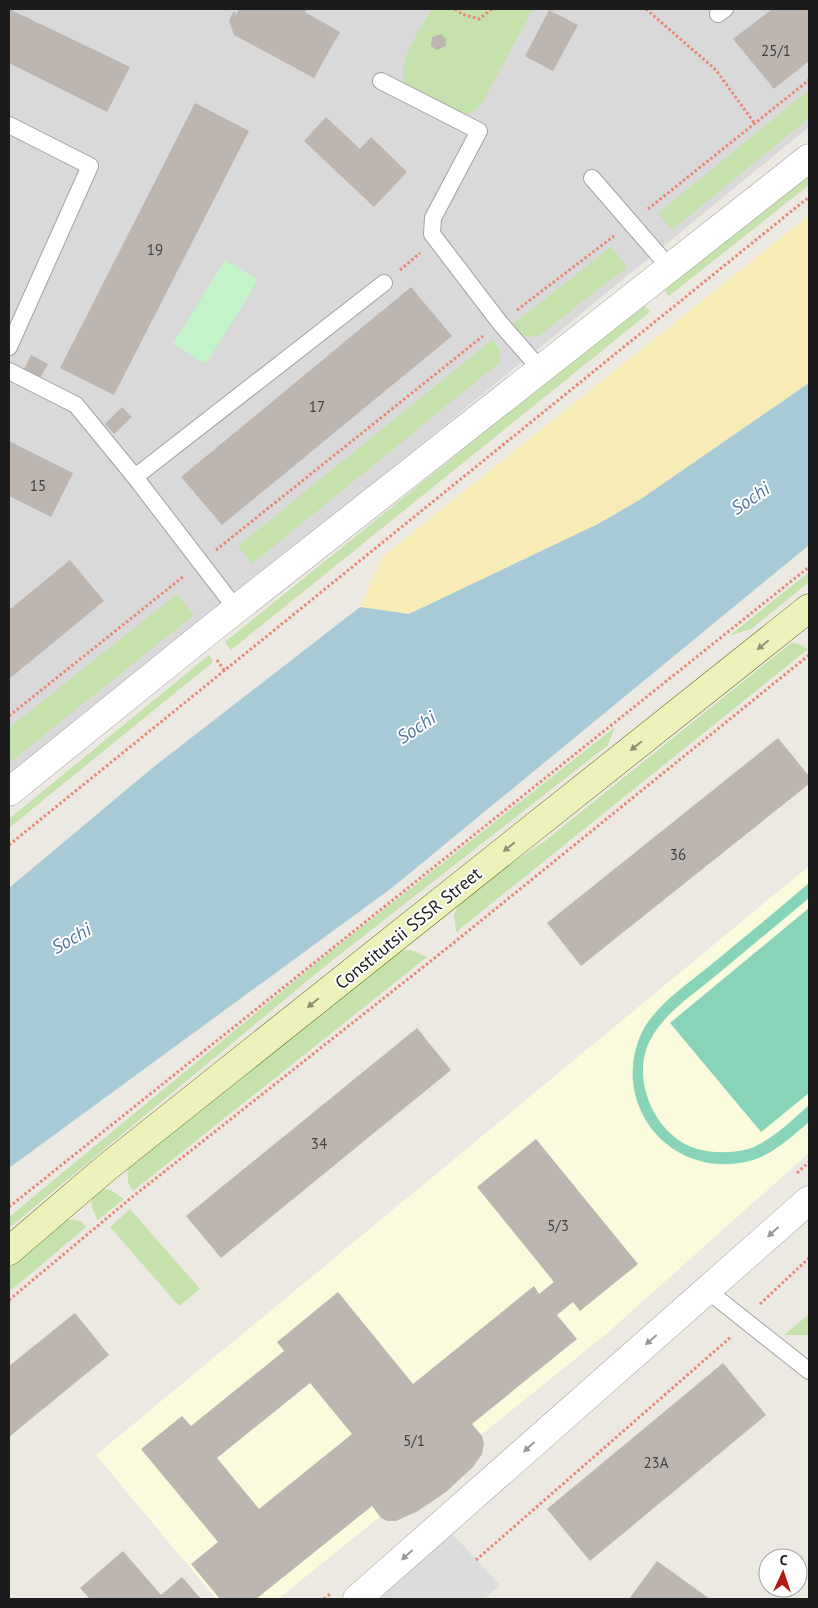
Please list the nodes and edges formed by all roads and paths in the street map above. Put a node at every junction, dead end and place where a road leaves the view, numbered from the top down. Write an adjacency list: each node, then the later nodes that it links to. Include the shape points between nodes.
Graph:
1 (455, 9): 2 (path, via 479,19)
2 (492, 9)
3 (646, 9): 5 (path, via 716,70)
4 (381, 80): 10 (lane, via 478,132 433,218 432,234)
5 (755, 124)
6 (9, 125): 13 (lane, via 90,166)
7 (809, 158): 11 (street)
8 (592, 178): 11 (lane)
9 (809, 197): 24 (path)
10 (436, 240): 12 (path); 15 (lane)
11 (670, 268): 15 (street)
12 (384, 283): 16 (lane)
13 (9, 347)
14 (9, 370): 16 (lane, via 76,405)
15 (541, 370): 20 (street)
16 (135, 477): 17 (lane)
17 (200, 563): 20 (lane); 22 (path)
18 (809, 566): 26 (path)
19 (809, 608): 27 (main road, Constitutsii SSSR Street, one-way to 27, via 114,1162)
20 (237, 610): 23 (street)
21 (809, 654): 30 (path, via 131,1198)
22 (9, 716)
23 (9, 792)
24 (9, 845)
25 (809, 1200): 29 (street, one-way to 29)
26 (9, 1207)
27 (9, 1251)
28 (809, 1258): 31 (path)
29 (708, 1291): 31 (lane); 34 (street, one-way to 34)
30 (9, 1300)
31 (745, 1321): 32 (lane); 33 (path)
32 (809, 1372)
33 (476, 1560)
34 (358, 1599)

